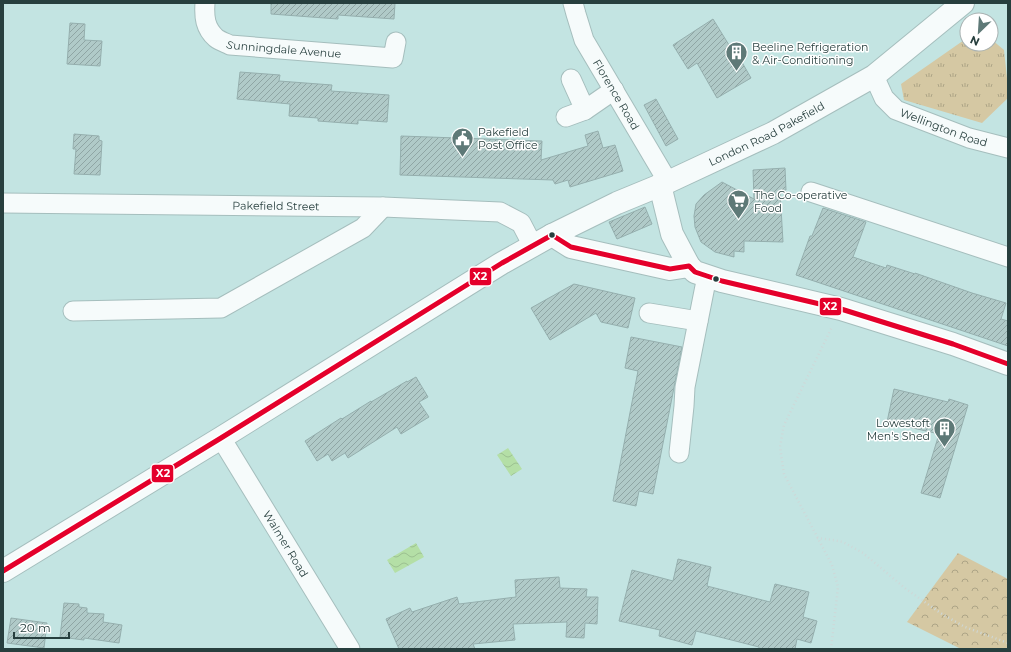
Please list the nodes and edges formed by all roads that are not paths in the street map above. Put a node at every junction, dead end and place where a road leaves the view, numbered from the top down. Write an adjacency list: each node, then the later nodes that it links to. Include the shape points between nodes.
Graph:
1 (205, 3): 4 (street, Sunningdale Avenue, via 207,27 217,38 230,45)
2 (573, 3): 7 (street, Florence Road, via 584,40)
3 (964, 3): 5 (main road, London Road Pakefield)
4 (394, 58)
5 (874, 76): 10 (street, Wellington Road, via 884,98 896,110 969,138); 11 (main road, London Road Pakefield, via 773,133)
6 (571, 79): 8 (street)
7 (614, 90): 8 (street); 11 (street, Florence Road)
8 (585, 110): 9 (street)
9 (566, 117)
10 (1008, 148)
11 (664, 184): 15 (main road, London Road Pakefield, via 617,203); 18 (main road, via 672,234)
12 (811, 192): 17 (street)
13 (3, 203): 14 (street, Pakefield Street)
14 (383, 207): 16 (street, Pakefield Street, via 500,212 521,223); 19 (street, via 363,228 221,308)
15 (552, 235): 16 (main road, London Road Pakefield); 18 (main road, via 571,247 670,269)
16 (533, 246): 23 (main road, London Road Pakefield)
17 (1008, 257)
18 (698, 271): 21 (street); 22 (main road, via 722,281 841,309)
19 (73, 311)
20 (648, 313): 21 (street)
21 (698, 321): 24 (street, via 685,387)
22 (1008, 364)
23 (221, 438): 25 (main road, London Road Pakefield); 26 (street, Walmer Road)
24 (679, 453)
25 (3, 571)
26 (350, 649)

